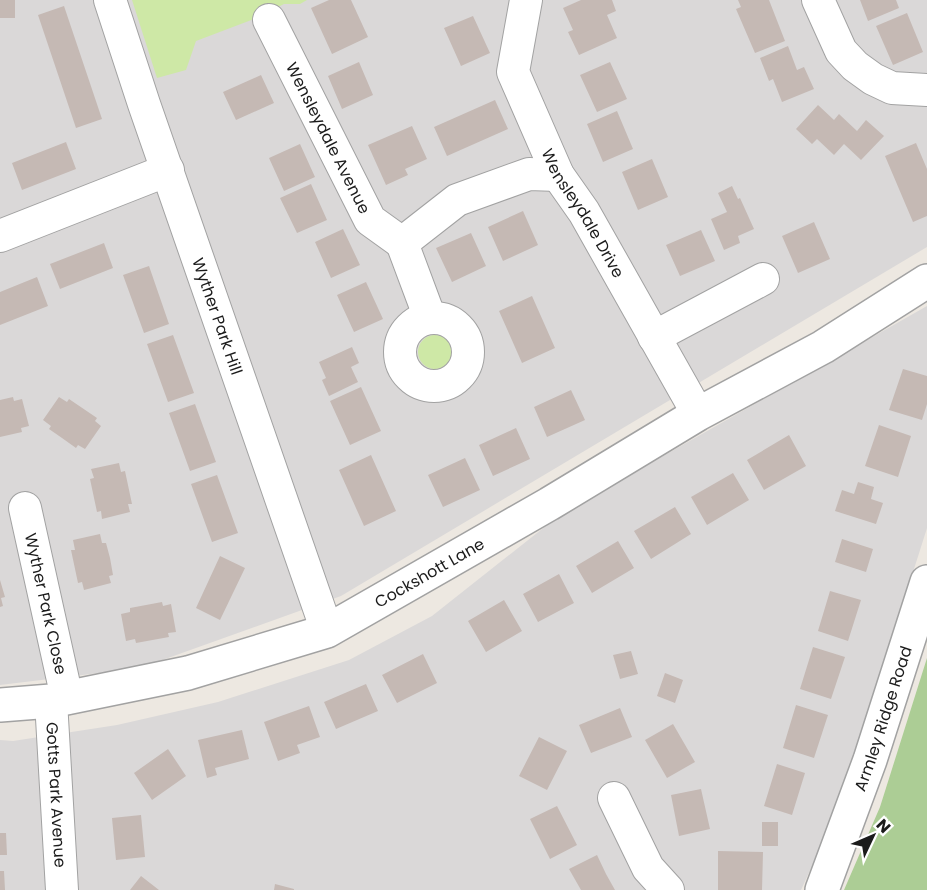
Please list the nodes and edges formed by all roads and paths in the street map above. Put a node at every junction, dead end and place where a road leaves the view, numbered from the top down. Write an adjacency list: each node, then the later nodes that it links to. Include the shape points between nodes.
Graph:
1 (110, 0): 6 (street, Wyther Park Hill)
2 (526, 0): 7 (street, Wensleydale Drive, via 513,72)
3 (818, 0): 5 (street, via 841,51 855,66 892,88)
4 (269, 20): 9 (street, Wensleydale Avenue, via 370,220)
5 (927, 90)
6 (168, 170): 8 (street); 17 (street, Wyther Park Hill)
7 (558, 175): 9 (street, via 529,174 457,200); 13 (street, Wensleydale Drive, via 584,212)
8 (0, 236)
9 (402, 243): 12 (street)
10 (763, 279): 13 (street)
11 (927, 281): 14 (street, Cockshott Lane, via 823,347)
12 (430, 318)
13 (654, 337): 14 (street, Wensleydale Drive)
14 (698, 414): 17 (street, Cockshott Lane)
15 (25, 508): 18 (street, Wyther Park Close)
16 (927, 582): 23 (street, Armley Ridge Road, via 870,760)
17 (327, 632): 18 (street, Cockshott Lane, via 188,673)
18 (59, 700): 19 (street, Cockshott Lane); 21 (street, Gotts Park Avenue, via 56,771)
19 (0, 705)
20 (614, 798): 22 (street, via 648,868)
21 (62, 890)
22 (668, 890)
23 (822, 890)

